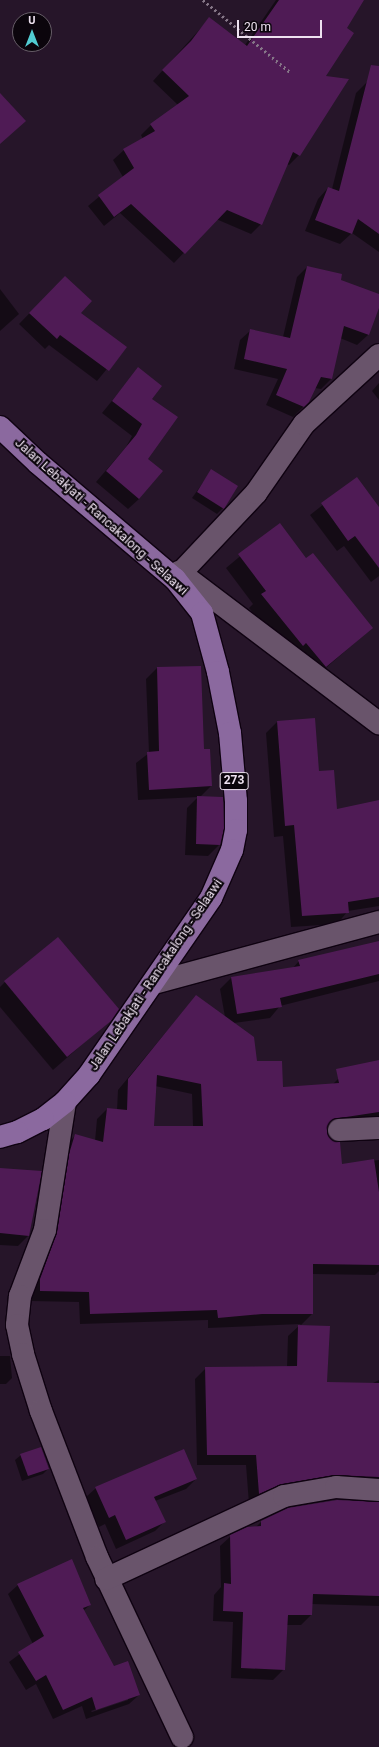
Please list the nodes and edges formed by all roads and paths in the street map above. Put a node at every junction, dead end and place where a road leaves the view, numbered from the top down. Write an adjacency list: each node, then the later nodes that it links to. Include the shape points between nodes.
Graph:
1 (203, 0): 2 (path)
2 (290, 72)
3 (379, 355): 5 (street, via 304,424 256,493)
4 (0, 427): 5 (main road, Jalan Lebakjati - Rancakalong - Selaawi / 273, via 38,463)
5 (177, 575): 6 (street); 8 (main road, Jalan Lebakjati - Rancakalong - Selaawi / 273, via 202,613 218,672 230,733 236,830 225,871 211,898)
6 (379, 723)
7 (379, 922): 8 (street)
8 (154, 983): 9 (main road, Jalan Lebakjati - Rancakalong - Selaawi / 273, via 90,1075)
9 (65, 1102): 12 (main road, Jalan Lebakjati - Rancakalong - Selaawi / 273, via 43,1119 18,1132); 14 (street, via 45,1230 20,1296 16,1325 41,1411)
10 (379, 1128): 11 (street)
11 (339, 1130)
12 (0, 1137)
13 (379, 1490): 14 (street, via 336,1487 284,1496)
14 (106, 1578): 15 (street)
15 (182, 1737)

